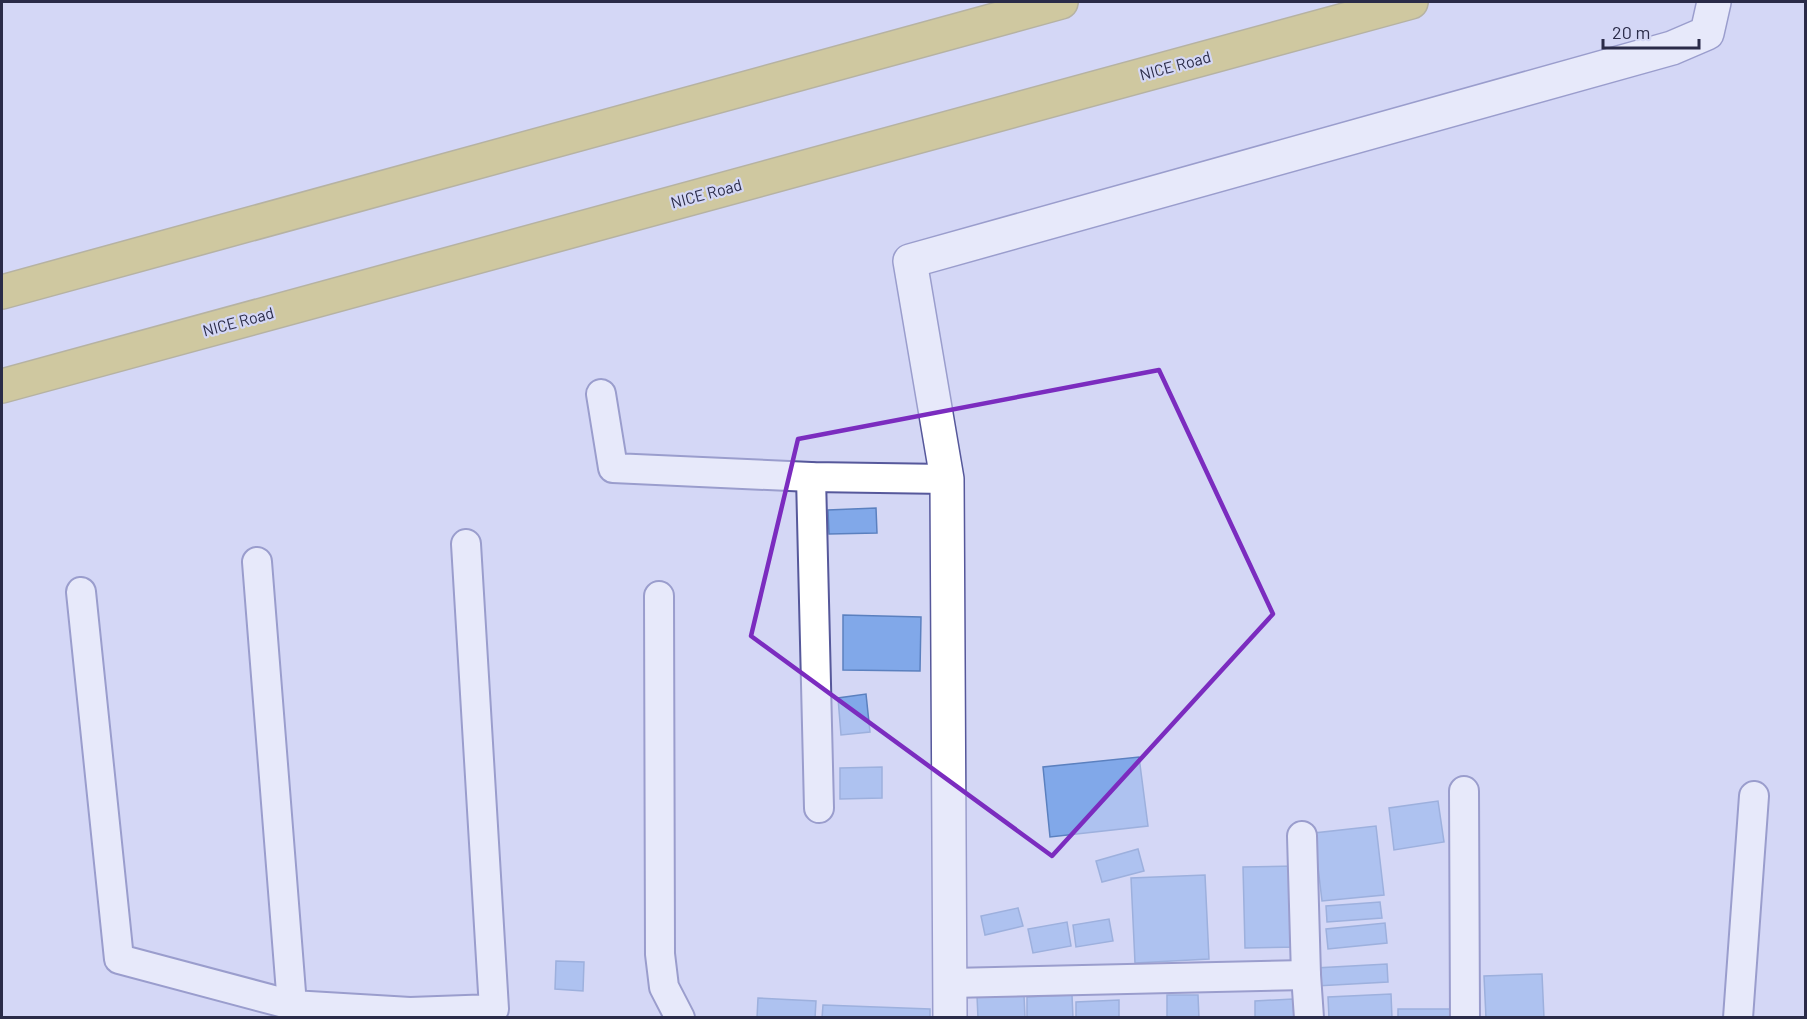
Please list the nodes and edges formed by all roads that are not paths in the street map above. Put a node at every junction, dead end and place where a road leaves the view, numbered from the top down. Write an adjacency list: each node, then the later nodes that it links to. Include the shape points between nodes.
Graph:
1 (1061, 2): 4 (highway)
2 (1411, 2): 5 (highway, NICE Road)
3 (1714, 2): 8 (street, via 1707,33 1672,48 910,261)
4 (2, 292)
5 (2, 386)
6 (601, 394): 7 (street, via 613,468)
7 (811, 477): 8 (street); 15 (street)
8 (947, 479): 18 (street)
9 (466, 544): 20 (street, via 494,1009)
10 (257, 562): 19 (street)
11 (81, 592): 19 (street, via 119,959)
12 (659, 596): 21 (street, via 660,954 664,987)
13 (1464, 791): 24 (street)
14 (1754, 796): 25 (street)
15 (819, 808)
16 (1302, 836): 17 (street)
17 (1306, 975): 18 (street); 23 (street)
18 (950, 983): 22 (street)
19 (292, 1005): 20 (street)
20 (428, 1014)
21 (680, 1017)
22 (950, 1017)
23 (1310, 1017)
24 (1464, 1017)
25 (1738, 1017)

